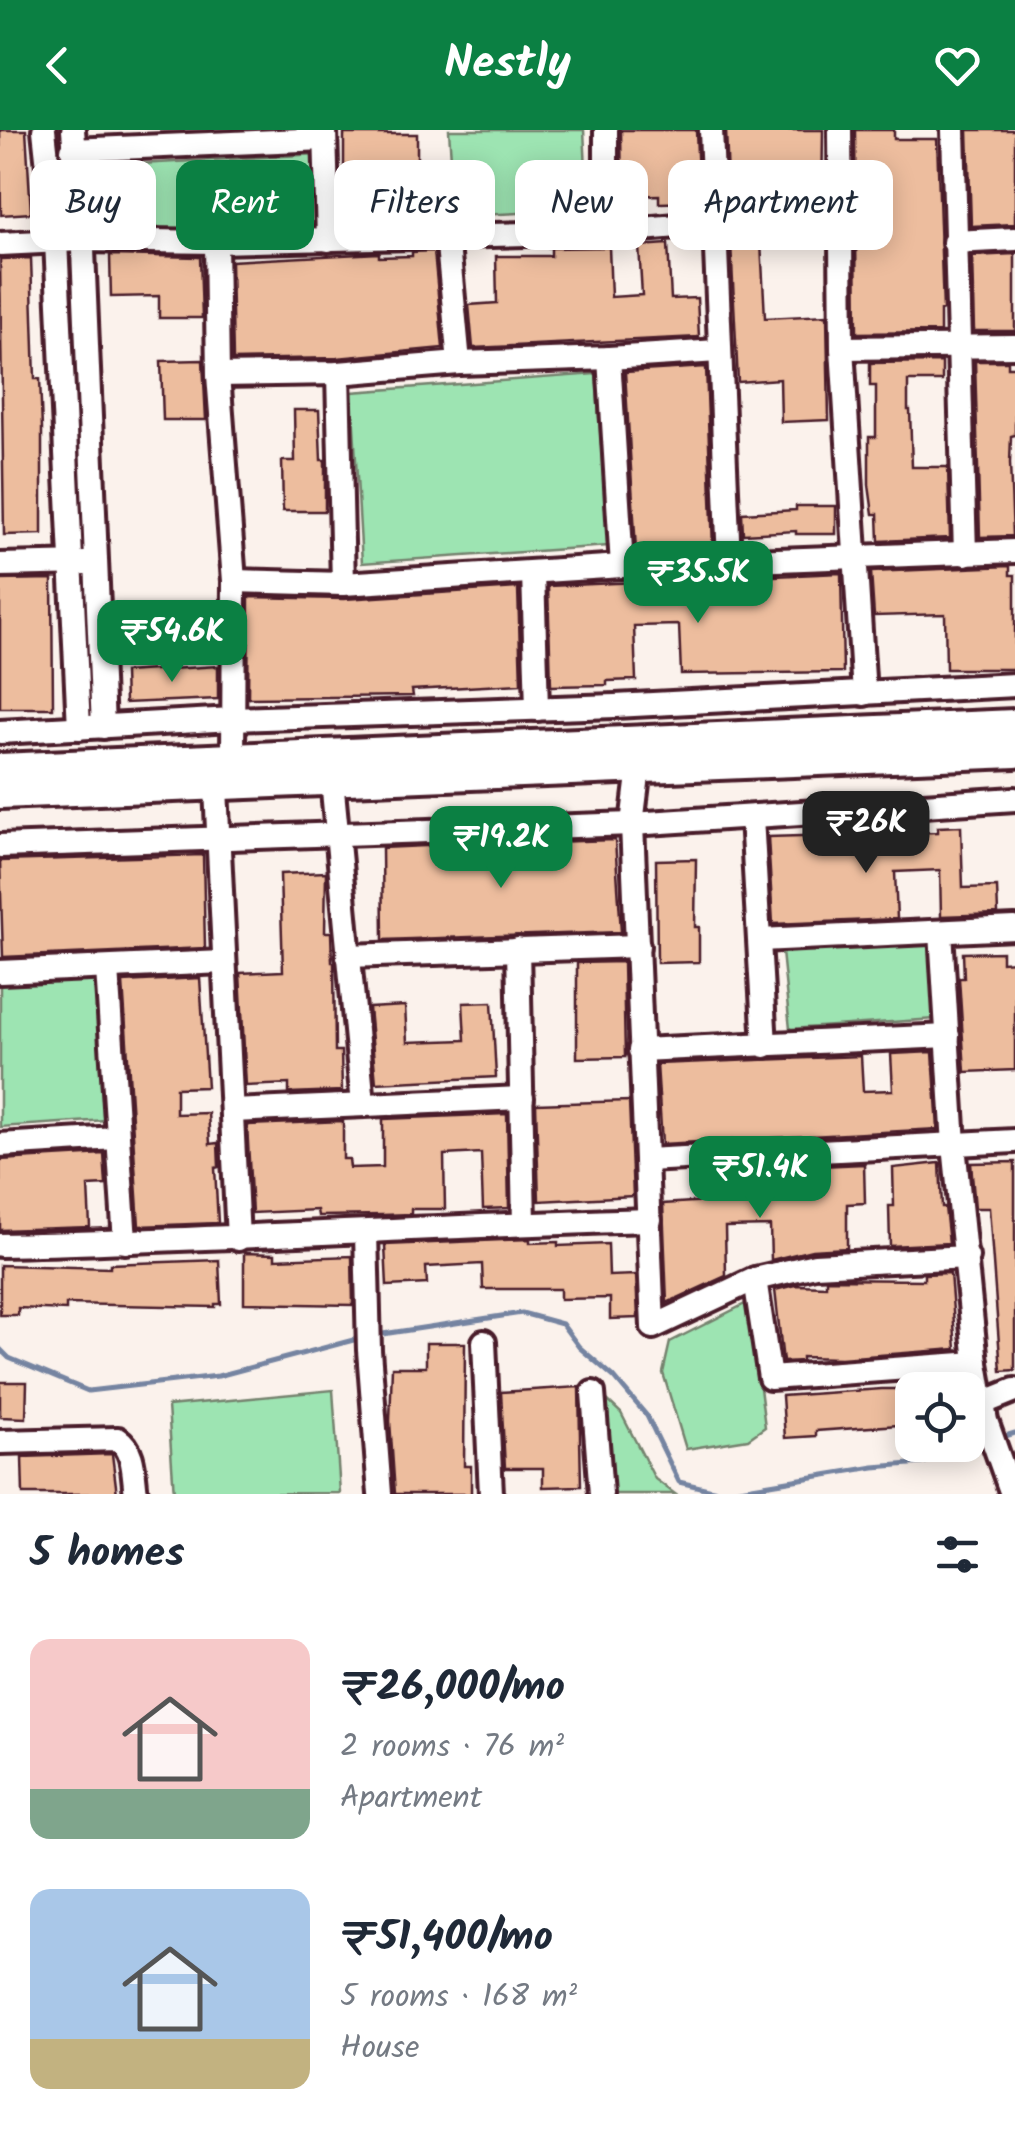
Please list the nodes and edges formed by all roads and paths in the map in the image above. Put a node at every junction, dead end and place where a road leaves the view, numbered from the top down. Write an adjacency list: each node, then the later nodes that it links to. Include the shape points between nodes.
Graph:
1 (44, 130): 8 (street)
2 (606, 130): 9 (street)
3 (711, 130): 10 (street)
4 (840, 130): 11 (street)
5 (953, 130): 17 (street)
6 (325, 134): 7 (street); 14 (street)
7 (73, 140)
8 (47, 160)
9 (606, 160)
10 (712, 160)
11 (841, 160)
12 (1015, 238): 17 (street)
13 (314, 240): 14 (street)
14 (328, 240): 15 (street)
15 (334, 240)
16 (30, 242): 18 (street)
17 (954, 242): 27 (street)
18 (0, 244)
19 (56, 250): 36 (street)
20 (82, 250): 38 (street)
21 (216, 250): 32 (street)
22 (448, 250): 30 (street)
23 (715, 250): 28 (street)
24 (842, 250): 26 (street)
25 (1015, 346): 27 (street)
26 (842, 348): 27 (street); 35 (street)
27 (958, 348): 34 (street)
28 (718, 351): 29 (street); 37 (street)
29 (610, 358): 30 (street); 40 (street)
30 (459, 363): 31 (street)
31 (338, 373): 32 (street); 43 (street)
32 (218, 375): 42 (street)
33 (1015, 551): 34 (street)
34 (964, 554): 35 (street)
35 (857, 555): 37 (street); 45 (street)
36 (71, 562): 38 (street); 39 (street); 51 (street)
37 (730, 562): 40 (street)
38 (96, 563): 50 (street)
39 (0, 566)
40 (622, 566): 41 (street)
41 (534, 572): 43 (street); 47 (street)
42 (234, 581): 43 (street); 48 (street)
43 (343, 584)
44 (1015, 685): 45 (street)
45 (864, 694): 46 (street)
46 (615, 706): 47 (street); 54 (street)
47 (537, 709): 48 (street)
48 (233, 719): 50 (street); 55 (street)
49 (1015, 725): 54 (main road)
50 (103, 727): 51 (street)
51 (79, 728): 52 (street)
52 (0, 732)
53 (1015, 752): 54 (main road)
54 (636, 754): 55 (main road); 57 (main road); 61 (street)
55 (221, 767): 56 (main road); 57 (main road); 58 (main road); 63 (street)
56 (0, 769)
57 (332, 780): 62 (street)
58 (0, 793)
59 (1015, 798): 60 (street)
60 (752, 817): 61 (street); 67 (street)
61 (632, 824): 62 (street); 68 (street)
62 (335, 834): 63 (street); 70 (street)
63 (218, 837): 64 (street); 71 (street)
64 (0, 846)
65 (1015, 928): 66 (street)
66 (941, 932): 67 (street); 74 (street)
67 (760, 940): 75 (street)
68 (638, 946): 69 (street); 76 (street)
69 (518, 949): 70 (street); 77 (street)
70 (348, 956): 78 (street)
71 (224, 962): 72 (street); 79 (street)
72 (107, 969): 73 (street); 80 (street)
73 (0, 972)
74 (948, 1036): 75 (street); 83 (street)
75 (765, 1046): 76 (street)
76 (640, 1050): 84 (street)
77 (522, 1098): 78 (street); 86 (street)
78 (363, 1104): 79 (street)
79 (232, 1111): 88 (street)
80 (116, 1138): 82 (street); 89 (street)
81 (1015, 1141): 83 (street)
82 (0, 1145)
83 (954, 1145): 84 (street); 91 (street)
84 (646, 1160): 85 (street)
85 (650, 1220): 86 (street); 92 (street, via 653,1327)
86 (524, 1223): 87 (street)
87 (366, 1233): 88 (street); 101 (street)
88 (238, 1239): 89 (street)
89 (125, 1242): 90 (street)
90 (0, 1245)
91 (968, 1256): 92 (street, via 815,1265); 94 (street)
92 (755, 1279): 94 (street, via 770,1378)
93 (484, 1342): 102 (street)
94 (976, 1363): 95 (street)
95 (978, 1372)
96 (1015, 1390): 98 (street)
97 (592, 1393): 103 (street)
98 (985, 1412): 104 (street)
99 (0, 1442): 100 (street, via 118,1439 130,1454)
100 (136, 1494)
101 (380, 1494)
102 (491, 1494)
103 (601, 1494)
104 (1012, 1494)

